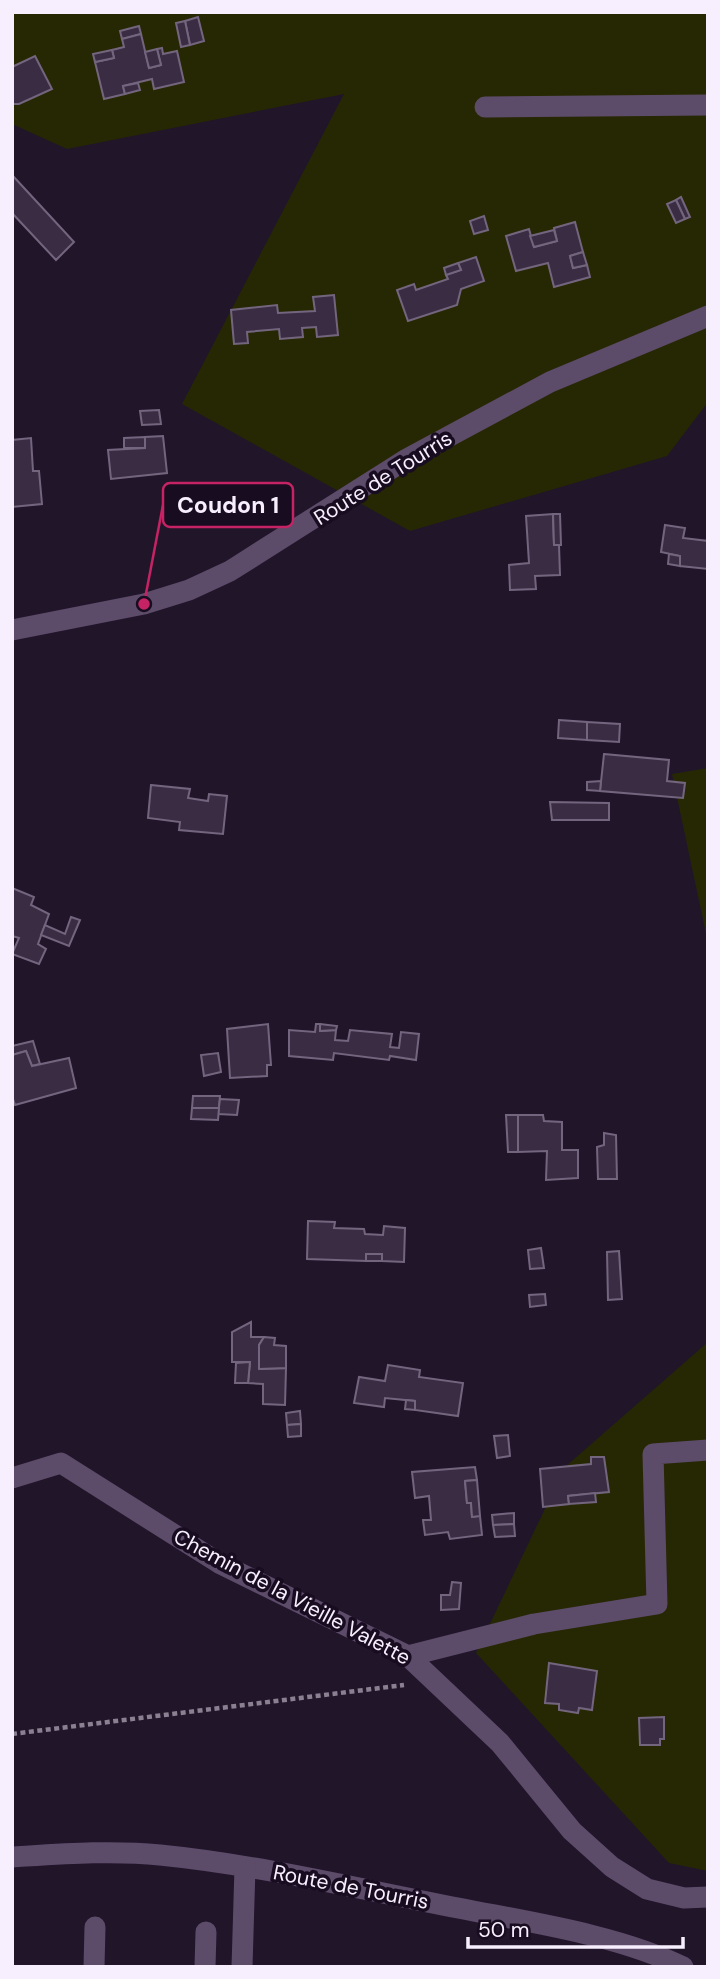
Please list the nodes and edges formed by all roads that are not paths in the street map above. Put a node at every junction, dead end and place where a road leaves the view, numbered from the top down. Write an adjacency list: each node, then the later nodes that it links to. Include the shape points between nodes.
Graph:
1 (708, 105): 2 (street)
2 (485, 107)
3 (708, 316): 4 (street, Route de Tourris, via 550,382 405,460 230,571 189,590 144,604)
4 (12, 630)
5 (708, 1451): 7 (street, via 653,1454 657,1604 534,1624)
6 (12, 1478): 7 (street, Chemin de la Vieille Valette, via 61,1463 219,1563)
7 (408, 1656): 10 (street, Chemin de la Vieille Valette, via 500,1743 572,1831 612,1867 647,1889 684,1898)
8 (12, 1857): 9 (street, Route de Tourris, via 158,1855)
9 (245, 1867): 15 (street); 16 (street, Route de Tourris, via 522,1921 624,1945)
10 (708, 1897)
11 (95, 1927): 13 (street)
12 (206, 1932): 14 (street)
13 (94, 1967)
14 (205, 1967)
15 (242, 1967)
16 (683, 1967)

